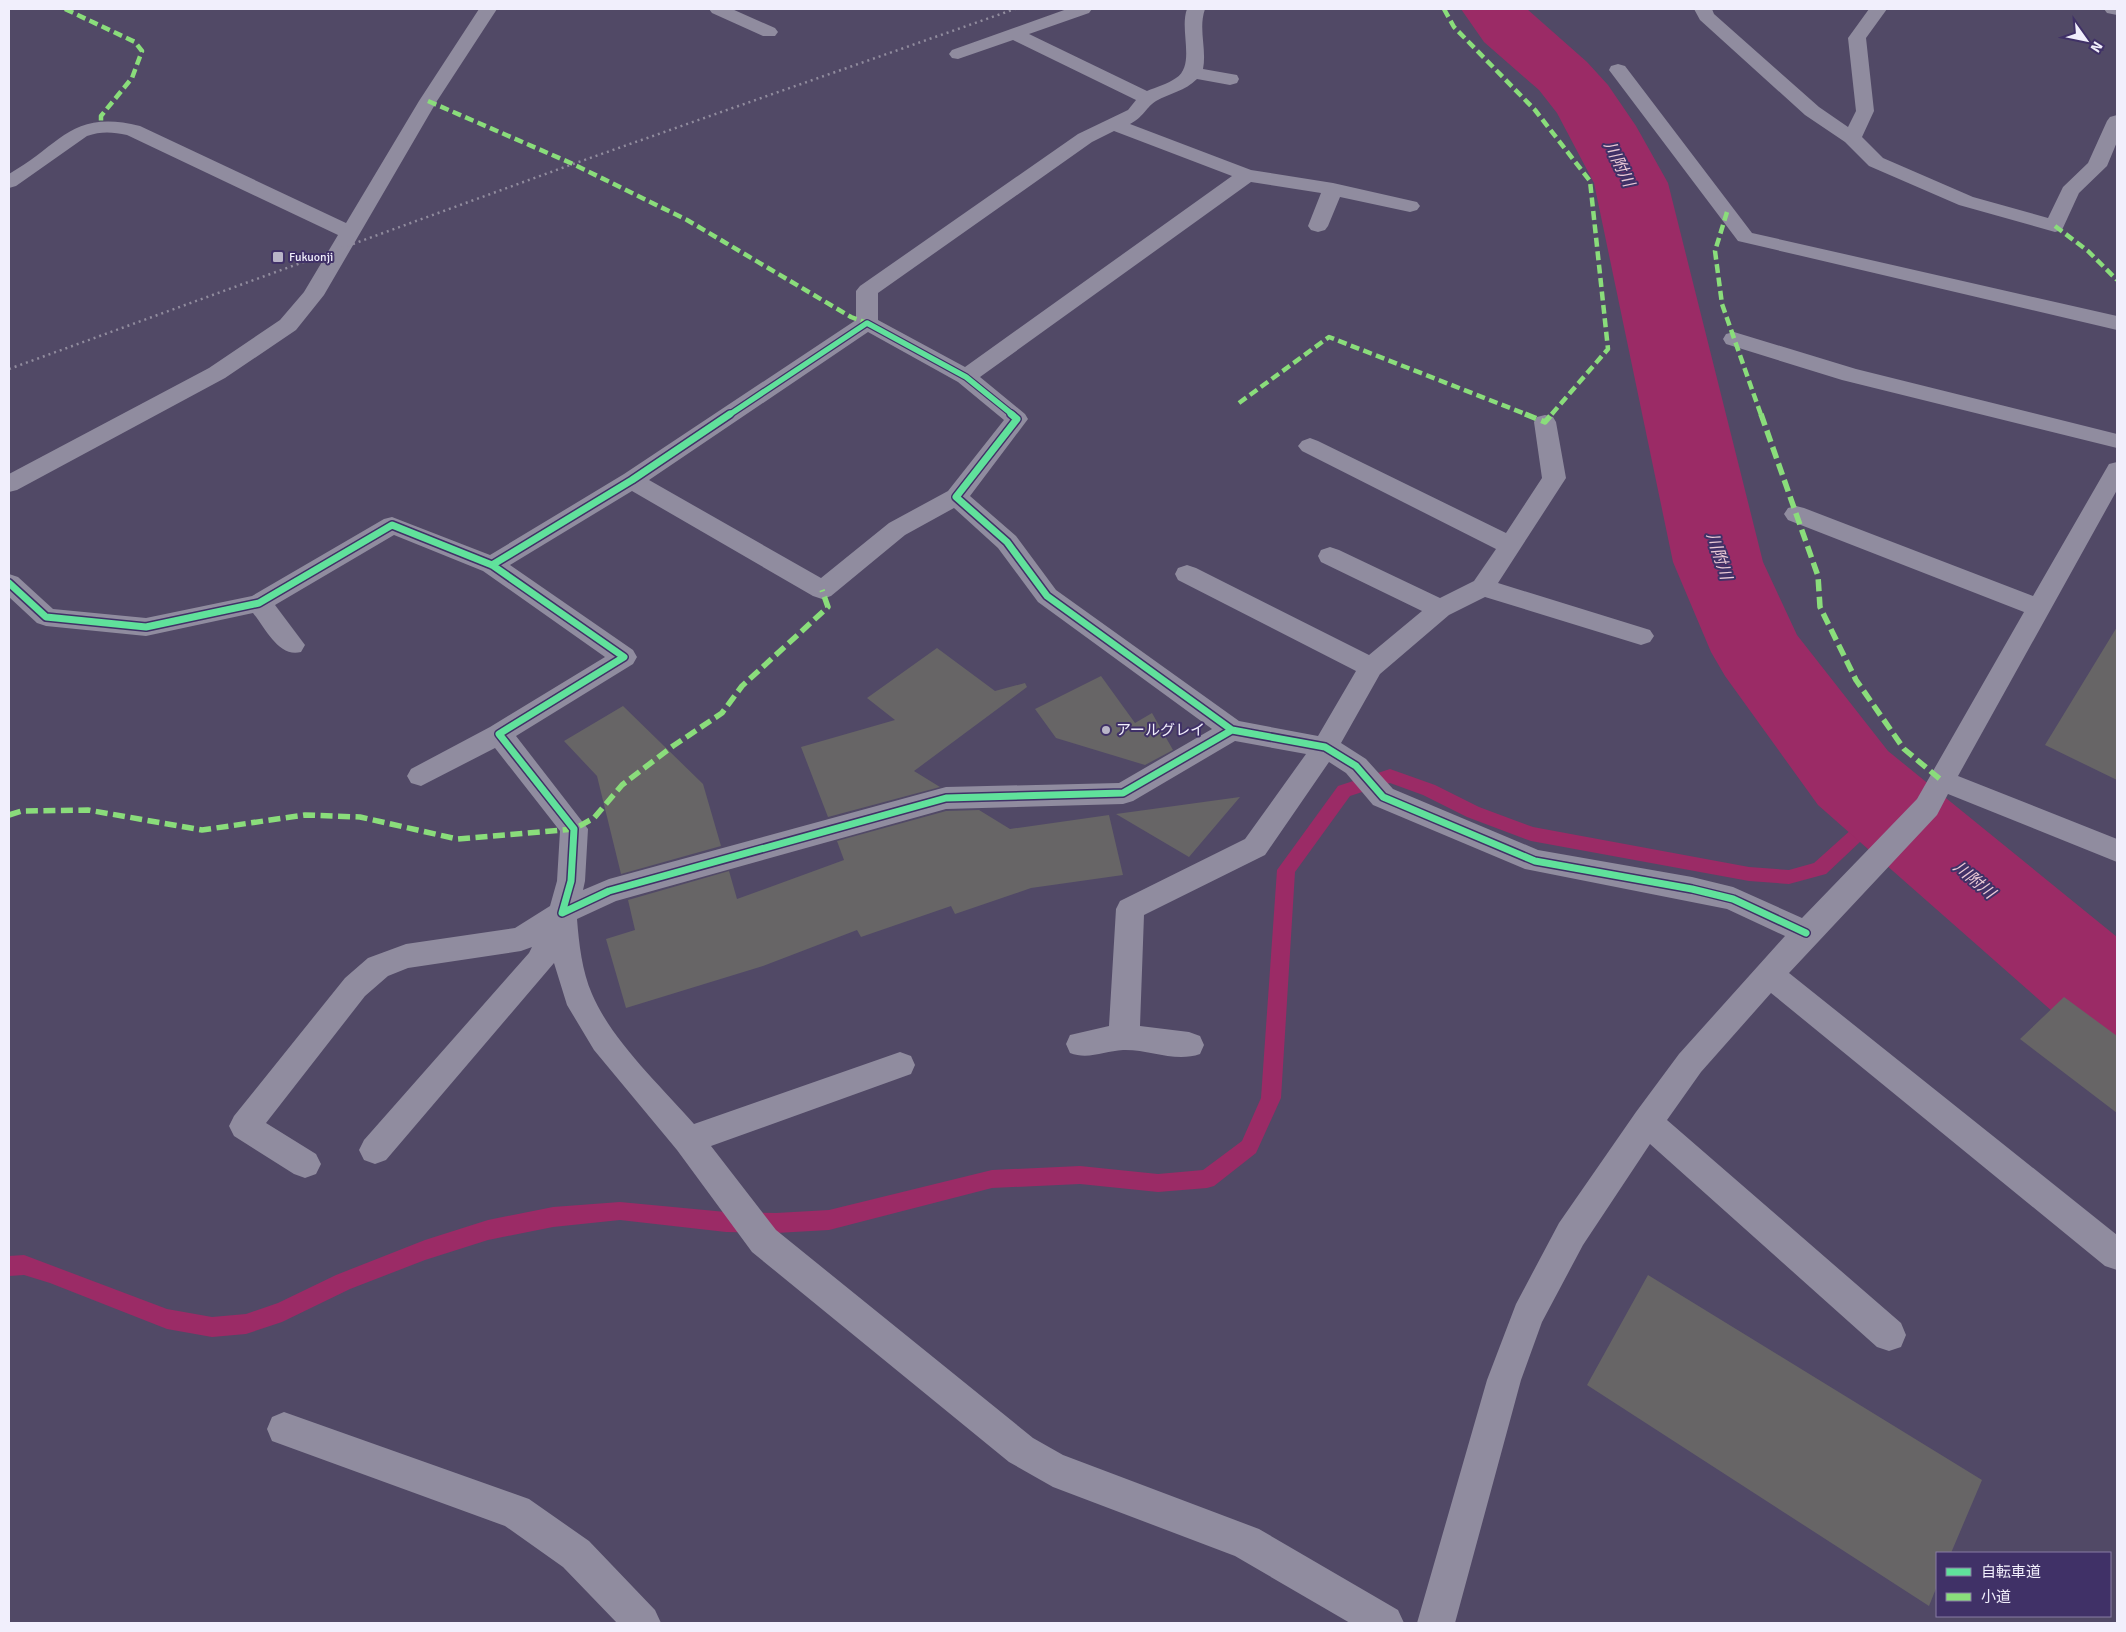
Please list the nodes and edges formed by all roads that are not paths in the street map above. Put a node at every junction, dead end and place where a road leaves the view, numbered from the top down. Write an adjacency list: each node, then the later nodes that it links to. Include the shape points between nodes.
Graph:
1 (488, 9): 24 (street)
2 (718, 9): 9 (street)
3 (1083, 9): 10 (street)
4 (1196, 9): 13 (street, via 1192,21 1196,58)
5 (1703, 9): 18 (street, via 1706,16 1812,111)
6 (1878, 9): 18 (street, via 1857,38 1865,111)
7 (2113, 9): 8 (street)
8 (2117, 10)
9 (769, 32)
10 (1014, 34): 11 (street); 15 (street)
11 (958, 54)
12 (1618, 70): 26 (street, via 1746,237)
13 (1193, 73): 14 (street); 15 (street, via 1182,82)
14 (1230, 79)
15 (1147, 98): 17 (street, via 1135,114)
16 (2117, 121): 18 (street, via 2097,166 2070,191 2055,226 1966,201 1925,185 1876,162)
17 (1115, 125): 19 (street); 25 (street, via 1085,138 867,291)
18 (1852, 138)
19 (1246, 175): 21 (street); 28 (street)
20 (9, 182): 24 (street, via 76,133 101,125 120,126)
21 (1333, 189): 22 (street); 23 (street)
22 (1410, 206)
23 (1318, 226)
24 (349, 232): 34 (street, via 313,295 288,325 217,372)
25 (867, 323): 28 (street); 33 (street)
26 (2117, 323)
27 (1734, 339): 30 (street, via 1850,374)
28 (966, 377): 35 (street, via 1017,419)
29 (1545, 422): 37 (street, via 1554,478)
30 (2117, 441)
31 (1310, 446): 37 (street)
32 (2117, 470): 45 (street)
33 (632, 480): 35 (street, via 822,590 897,530); 39 (street)
34 (9, 484)
35 (956, 497): 49 (street, via 1007,542 1047,596)
36 (1796, 514): 45 (street)
37 (1509, 545): 42 (street)
38 (1330, 556): 44 (street)
39 (492, 565): 43 (street, via 392,525); 50 (street, via 624,657)
40 (1187, 574): 48 (street)
41 (9, 582): 43 (street, via 46,617 146,627)
42 (1483, 587): 44 (street); 46 (street)
43 (259, 603): 47 (street)
44 (1440, 608): 48 (street)
45 (2039, 608): 53 (street)
46 (1641, 636)
47 (292, 645)
48 (1371, 667): 51 (street)
49 (1232, 730): 51 (street); 55 (street, via 1123,793 946,798 609,891)
50 (499, 734): 52 (street); 55 (street, via 574,829 571,881)
51 (1326, 748): 56 (street, via 1356,766 1383,797 1535,862 1733,899); 58 (street, via 1255,847 1130,909)
52 (420, 776)
53 (1941, 780): 54 (street); 56 (street, via 1927,808)
54 (2117, 851)
55 (562, 913): 63 (street, via 568,963 582,1004 612,1050); 64 (street, via 540,961); 65 (street, via 521,939 406,956 378,967 355,987 245,1126)
56 (1806, 933): 57 (street)
57 (1769, 974): 62 (street, via 1690,1064); 66 (street)
58 (1124, 1037): 59 (street); 60 (street)
59 (1081, 1044)
60 (1190, 1045)
61 (900, 1065): 63 (street)
62 (1647, 1122): 67 (street); 71 (street, via 1571,1234 1528,1315 1504,1380)
63 (688, 1140): 70 (street, via 764,1241 1021,1450 1054,1469 1246,1542)
64 (375, 1150)
65 (305, 1164)
66 (2117, 1255)
67 (1889, 1335)
68 (284, 1429): 69 (street, via 516,1512 576,1554)
69 (642, 1623)
70 (1385, 1623)
71 (1436, 1623)

